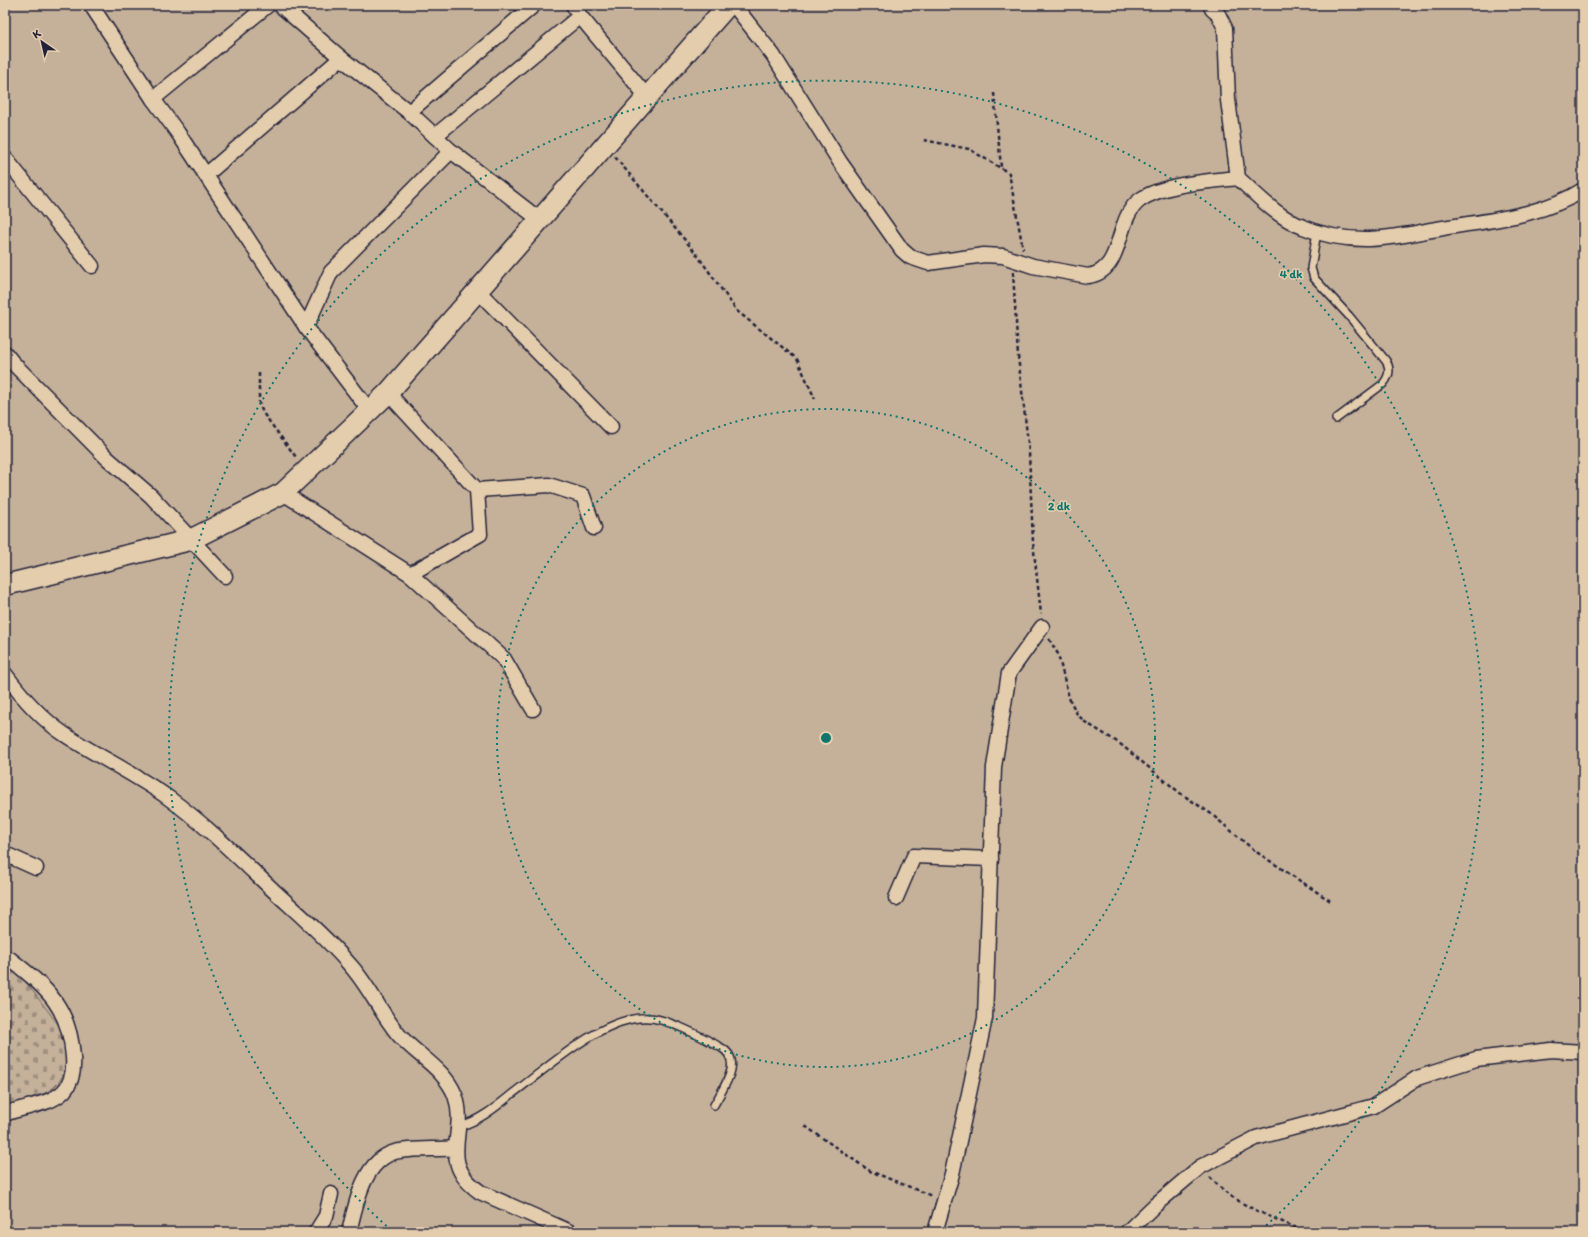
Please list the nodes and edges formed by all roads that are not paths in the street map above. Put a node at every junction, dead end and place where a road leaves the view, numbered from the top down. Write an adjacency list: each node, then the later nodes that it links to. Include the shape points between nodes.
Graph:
1 (91, 5): 11 (street)
2 (268, 5): 11 (street)
3 (280, 5): 9 (street)
4 (534, 5): 12 (street)
5 (728, 5): 10 (street)
6 (734, 5): 17 (street, via 773,55 840,162 902,250 928,263 984,255 1088,276 1094,275 1106,269 1111,260 1130,210 1149,194 1193,183)
7 (1212, 9): 17 (street, via 1223,20 1225,28 1228,100)
8 (577, 10): 10 (street); 13 (street)
9 (341, 58): 12 (street); 16 (street)
10 (648, 98): 19 (street)
11 (153, 99): 16 (street)
12 (409, 112): 13 (street)
13 (435, 136): 14 (street)
14 (451, 151): 19 (street); 23 (street, via 331,272)
15 (5, 158): 21 (street)
16 (206, 175): 23 (street)
17 (1238, 178): 20 (street, via 1282,216)
18 (1583, 190): 20 (street, via 1552,206 1391,237 1355,239)
19 (540, 220): 22 (street)
20 (1317, 232): 27 (lane, via 1311,268 1314,278 1386,361 1389,368 1388,377 1383,384)
21 (92, 266)
22 (478, 291): 25 (street); 28 (street)
23 (306, 327): 26 (street)
24 (5, 353): 32 (street, via 107,458 151,496)
25 (388, 393): 26 (street); 29 (street)
26 (369, 410): 30 (street)
27 (1336, 419)
28 (611, 427)
29 (477, 490): 31 (street, via 549,485 583,496); 33 (street, via 480,534)
30 (283, 493): 32 (street); 33 (street)
31 (594, 528)
32 (190, 540): 34 (street); 35 (street)
33 (410, 574): 38 (street, via 504,660)
34 (225, 576)
35 (5, 585)
36 (1042, 628): 40 (street, via 1009,673 994,766)
37 (5, 674): 47 (street, via 27,702 56,729 170,799 232,851 338,951 362,980 400,1036 438,1070 450,1085 458,1110)
38 (532, 709)
39 (5, 854): 41 (street)
40 (991, 859): 42 (street, via 914,856); 53 (street, via 985,1018 952,1174)
41 (36, 868)
42 (896, 898)
43 (10, 959): 46 (street, via 39,982 63,1012 72,1039 74,1067 71,1080 64,1091 54,1099)
44 (1583, 1052): 54 (street, via 1551,1050 1476,1059 1417,1078 1374,1106 1256,1138 1200,1167)
45 (714, 1105): 47 (lane, via 732,1071 729,1054 720,1046 660,1019 640,1018 621,1021 604,1028 482,1117)
46 (5, 1114)
47 (458, 1127): 48 (street)
48 (455, 1148): 51 (street, via 395,1152 381,1160 370,1171 362,1186); 52 (street, via 459,1168 468,1182 477,1189)
49 (331, 1194): 50 (street, via 326,1216)
50 (316, 1232)
51 (349, 1232)
52 (570, 1232)
53 (935, 1232)
54 (1127, 1232)

